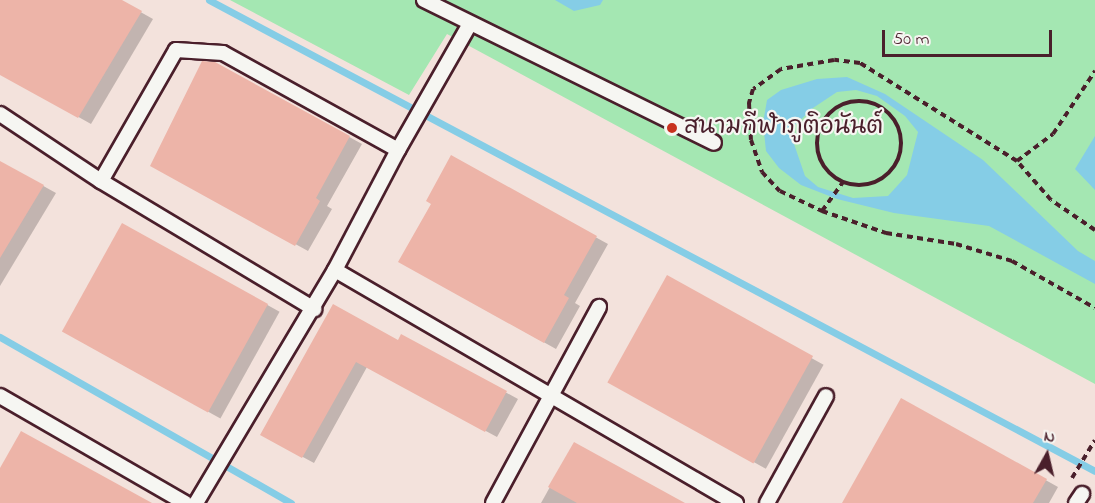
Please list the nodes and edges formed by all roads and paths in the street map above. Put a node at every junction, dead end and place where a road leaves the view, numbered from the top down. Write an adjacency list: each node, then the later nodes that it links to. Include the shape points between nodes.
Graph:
1 (424, 0): 2 (lane)
2 (470, 24): 5 (lane); 6 (lane)
3 (1095, 71): 7 (path, via 1053,134)
4 (0, 114): 8 (lane)
5 (714, 143)
6 (398, 150): 8 (lane, via 223,53 176,50); 12 (lane)
7 (1017, 161): 10 (path, via 860,63 834,60 781,69 753,89 749,104 751,140 762,172 780,191); 11 (path, via 1051,200)
8 (101, 181): 15 (lane)
9 (843, 182): 9 (path, via 821,163 817,135 822,122 843,103 871,102 894,118 902,144 899,158 892,170 869,184); 10 (path)
10 (822, 211): 14 (path, via 886,233 956,244 1012,261)
11 (1095, 230)
12 (335, 270): 15 (lane); 18 (lane)
13 (599, 307): 18 (lane)
14 (1095, 308)
15 (314, 309): 22 (lane)
16 (0, 396): 21 (lane)
17 (826, 396): 25 (lane)
18 (550, 397): 23 (lane); 24 (lane)
19 (1095, 440): 20 (path)
20 (1075, 475)
21 (185, 503)
22 (196, 503)
23 (493, 503)
24 (736, 503)
25 (767, 503)

